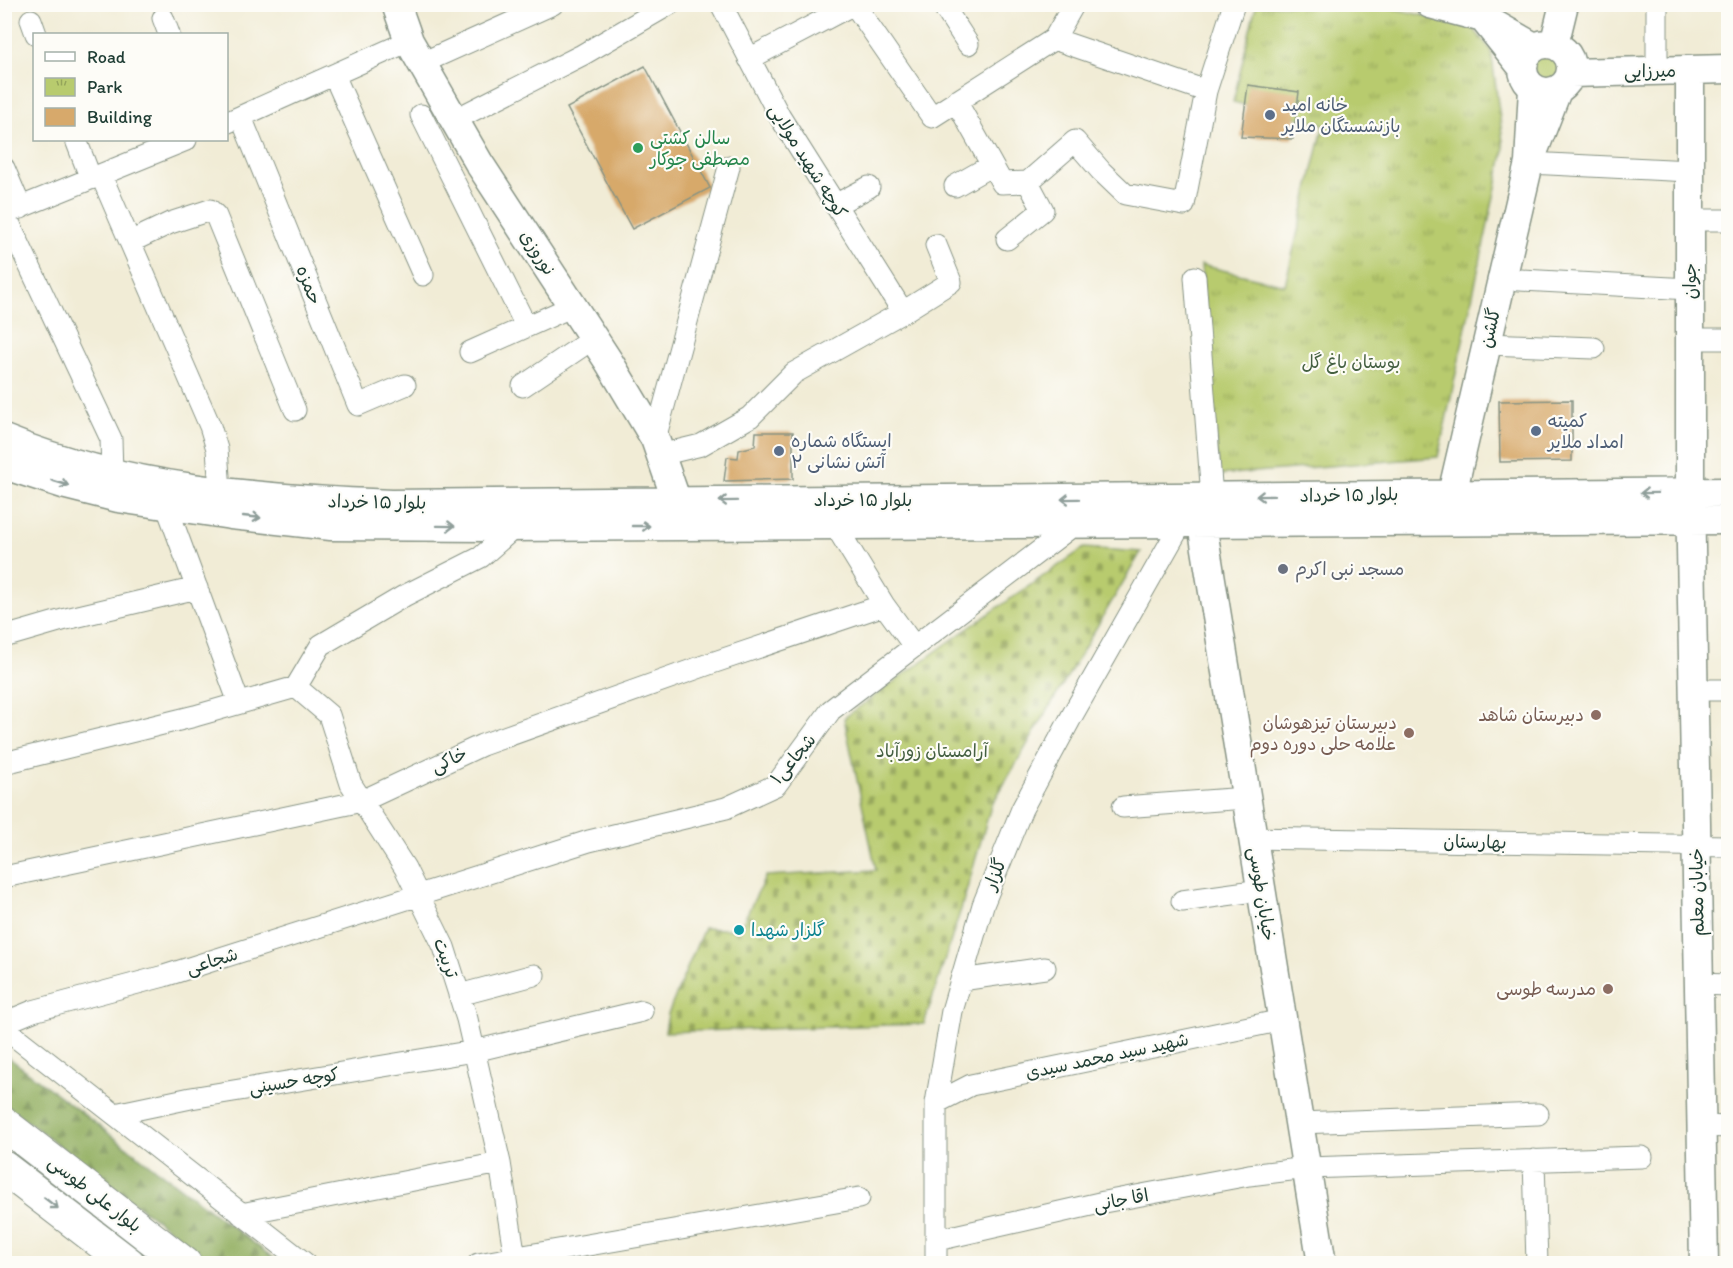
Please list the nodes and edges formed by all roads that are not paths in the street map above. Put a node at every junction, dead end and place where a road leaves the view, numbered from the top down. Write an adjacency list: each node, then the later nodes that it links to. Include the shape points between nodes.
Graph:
1 (396, 4): 14 (main road, نوروزی)
2 (552, 4): 14 (street)
3 (670, 4): 25 (street, via 582,55)
4 (721, 4): 15 (street, کوچه شهید مولایی)
5 (854, 4): 15 (street); 22 (street, via 932,117)
6 (942, 4): 13 (street)
7 (1074, 4): 12 (street)
8 (1234, 4): 21 (street)
9 (1430, 4): 16 (main road, via 1484,18)
10 (1564, 4): 16 (main road, گلشن)
11 (1657, 4): 19 (street)
12 (1054, 39): 21 (street); 22 (street)
13 (968, 44)
14 (415, 52): 20 (street); 25 (main road, نوروزی)
15 (749, 59): 38 (street, کوچه شهید مولایی)
16 (1545, 69): 19 (main road, میرزایی); 29 (main road, گلشن)
17 (1728, 69): 18 (main road, میرزایی)
18 (1690, 70): 19 (main road, میرزایی); 33 (main road, جوان)
19 (1657, 71)
20 (334, 75): 24 (street); 45 (street)
21 (1206, 91): 35 (street, via 1185,205 1125,194 1076,141)
22 (956, 101): 30 (street)
23 (421, 115): 51 (street)
24 (234, 120): 58 (street, حمزه, via 358,405)
25 (454, 120): 49 (main road, نوروزی)
26 (77, 141): 34 (street)
27 (180, 141): 28 (street)
28 (151, 146): 34 (street)
29 (1529, 163): 33 (street); 47 (main road, گلشن)
30 (992, 165): 35 (street, via 1002,183); 36 (street)
31 (729, 166): 62 (street)
32 (4, 168): 39 (street)
33 (1690, 171): 40 (main road, جوان)
34 (96, 177): 39 (street); 43 (street)
35 (1028, 182): 42 (street, via 1043,210)
36 (956, 186)
37 (869, 187): 38 (street)
38 (835, 204): 50 (street, کوچه شهید مولایی)
39 (10, 212): 64 (street, via 111,439)
40 (1690, 220): 41 (street); 48 (main road, جوان)
41 (1728, 220)
42 (1007, 239)
43 (130, 242): 60 (street, via 210,210 216,216); 65 (street, via 210,426 217,449)
44 (936, 245): 50 (street, via 951,282)
45 (423, 275)
46 (1195, 277): 69 (street)
47 (1502, 279): 48 (street); 55 (main road, گلشن)
48 (1690, 290): 53 (main road, جوان)
49 (573, 306): 51 (street); 52 (main road, نوروزی)
50 (903, 312): 62 (street, via 795,373 750,417 701,445)
51 (526, 326): 57 (street)
52 (594, 338): 59 (street); 62 (main road, نوروزی)
53 (1690, 339): 54 (street); 66 (main road, جوان)
54 (1728, 339)
55 (1487, 344): 56 (street); 68 (main road, گلشن)
56 (1594, 348)
57 (470, 352)
58 (405, 385)
59 (523, 386)
60 (295, 410)
61 (4, 439): 64 (main road, بلوار ۱۵ خرداد)
62 (657, 447): 70 (main road, نوروزی)
63 (13, 473): 71 (main road, بلوار ۱۵ خرداد, one-way to 71)
64 (112, 473): 65 (main road, بلوار ۱۵ خرداد)
65 (220, 490): 70 (main road, بلوار ۱۵ خرداد, via 392,504)
66 (1690, 492): 67 (main road, بلوار ۱۵ خرداد); 68 (main road, بلوار ۱۵ خرداد, one-way to 68); 73 (main road, جوان)
67 (1728, 492)
68 (1452, 494): 69 (main road, بلوار ۱۵ خرداد, one-way to 69)
69 (1212, 496): 72 (main road, بلوار ۱۵ خرداد, one-way to 72)
70 (677, 502): 72 (main road, بلوار ۱۵ خرداد, one-way to 70)
71 (167, 507): 78 (main road, بلوار ۱۵ خرداد, one-way to 78, via 331,525); 79 (street)
72 (776, 513): 77 (main road, بلوار ۱۵ خرداد); 78 (main road, بلوار ۱۵ خرداد, one-way to 72)
73 (1691, 520): 74 (main road, بلوار ۱۵ خرداد); 76 (main road, بلوار ۱۵ خرداد); 84 (main road, خیابان معلم)
74 (1728, 520)
75 (1075, 524): 76 (main road, بلوار ۱۵ خرداد); 77 (main road, بلوار ۱۵ خرداد); 82 (street, شجاعی۱)
76 (1192, 524): 88 (main road, خیابان طوسی); 100 (street, گلزار, via 1073,714 1022,809 982,905)
77 (835, 525): 80 (street)
78 (515, 527): 83 (street, via 481,557 321,645)
79 (197, 588): 81 (street); 86 (street)
80 (884, 605): 82 (street); 89 (street, خاکی, via 482,745)
81 (4, 637)
82 (914, 646): 96 (street, شجاعی۱, via 831,710 776,785 726,808 590,841)
83 (296, 687): 86 (street); 89 (street, تربیت, via 329,715 351,784)
84 (1694, 690): 85 (street); 92 (main road, خیابان معلم)
85 (1728, 690)
86 (239, 703): 87 (street)
87 (4, 763)
88 (1246, 798): 90 (street); 91 (main road, خیابان طوسی)
89 (362, 801): 94 (street, خاکی); 96 (street, تربیت, via 405,868)
90 (1124, 807)
91 (1253, 838): 92 (street, بهارستان); 95 (main road, خیابان طوسی)
92 (1697, 846): 93 (street, بهارستان); 101 (main road, خیابان معلم)
93 (1728, 846)
94 (4, 877)
95 (1261, 890): 97 (street); 105 (main road, خیابان طوسی)
96 (418, 896): 103 (street, تربیت, via 444,947); 106 (street, شجاعی)
97 (1182, 901)
98 (1045, 968): 100 (street)
99 (534, 975): 103 (street)
100 (961, 980): 109 (street, گلزار)
101 (1699, 984): 102 (street); 114 (main road, خیابان معلم)
102 (1728, 985)
103 (459, 995): 108 (street, تربیت)
104 (642, 1011): 108 (street, کوچه حسینی)
105 (1283, 1020): 109 (street, شهید سید محمد سیدی, via 972,1084); 112 (main road, خیابان طوسی)
106 (4, 1023)
107 (4, 1028): 110 (street)
108 (474, 1051): 110 (street, کوچه حسینی); 117 (street, تربیت)
109 (936, 1103): 122 (street, گلزار)
110 (115, 1114): 121 (street)
111 (1538, 1114): 112 (street)
112 (1299, 1123): 119 (main road, خیابان طوسی)
113 (4, 1124): 125 (highway, بلوار علی طوسی)
114 (1715, 1126): 131 (main road, خیابان معلم)
115 (1642, 1157): 116 (street, اقا جانی)
116 (1534, 1160): 119 (street, اقا جانی); 130 (street)
117 (500, 1163): 121 (street); 123 (street, تربیت)
118 (4, 1167): 124 (highway, بلوار علی طوسی, one-way to 124)
119 (1307, 1168): 122 (street, اقا جانی, via 1104,1202); 129 (main road, خیابان طوسی)
120 (859, 1198): 123 (street)
121 (241, 1214): 126 (street)
122 (937, 1240): 128 (street, گلزار)
123 (516, 1260): 127 (street)
124 (129, 1263)
125 (185, 1263)
126 (306, 1263)
127 (478, 1263)
128 (936, 1263)
129 (1322, 1263)
130 (1536, 1263)
131 (1704, 1263)

